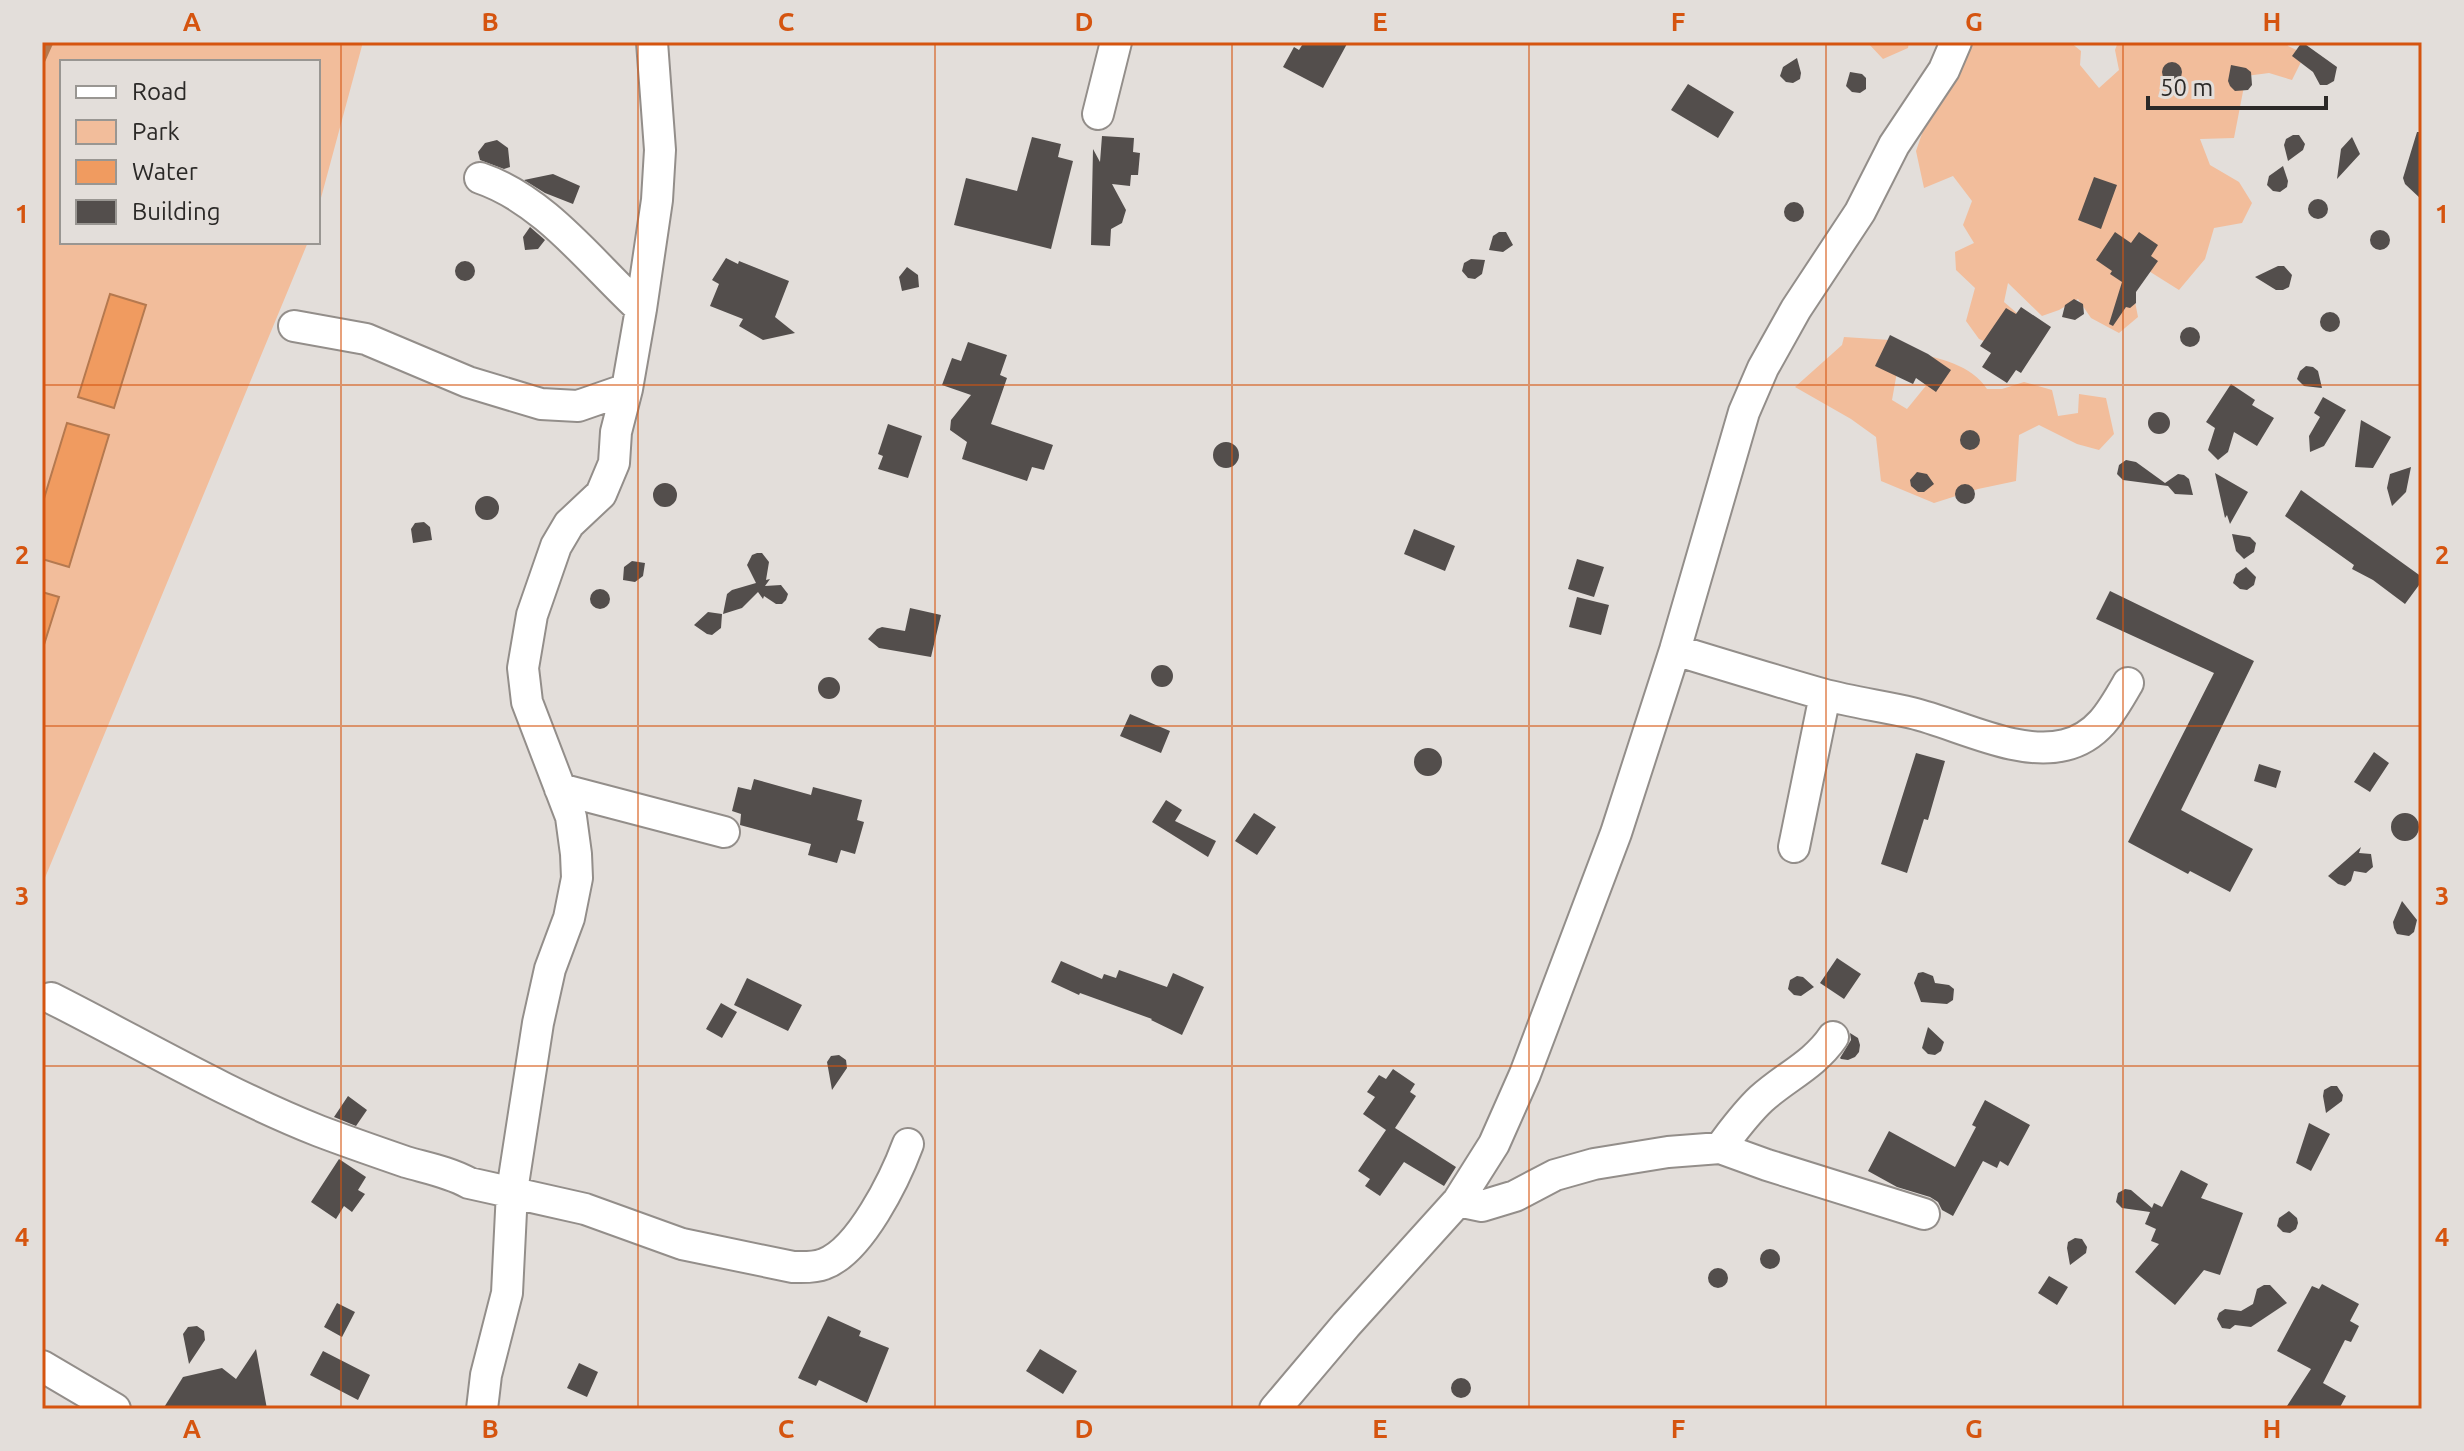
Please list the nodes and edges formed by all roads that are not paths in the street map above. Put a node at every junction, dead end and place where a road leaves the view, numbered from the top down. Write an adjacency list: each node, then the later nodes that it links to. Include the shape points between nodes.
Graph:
1 (652, 42): 6 (street, via 660,150)
2 (1116, 42): 4 (street)
3 (1956, 42): 11 (street, via 1763,368 1734,442)
4 (1098, 114)
5 (480, 178): 6 (street, via 536,208)
6 (641, 309): 8 (street)
7 (294, 326): 9 (street, via 366,339 428,367 526,400)
8 (627, 389): 9 (street); 10 (street)
9 (578, 406): 10 (street)
10 (616, 432): 14 (street, via 607,484 561,536 526,641 527,702)
11 (1675, 650): 13 (street); 22 (street, via 1616,833 1525,1074 1494,1144)
12 (2128, 683): 13 (street, via 2096,730 2068,745 2039,749 1913,713)
13 (1825, 695): 16 (street)
14 (560, 789): 15 (street); 21 (street, via 571,817 577,878 543,1001)
15 (724, 832)
16 (1794, 847)
17 (51, 998): 21 (street, via 196,1075 318,1130 469,1183)
18 (1833, 1037): 20 (street, via 1824,1051 1762,1098)
19 (908, 1144): 21 (street, via 888,1190 860,1233 839,1256 811,1267 682,1244 609,1216)
20 (1720, 1148): 22 (street, via 1594,1164 1482,1206); 23 (street)
21 (512, 1191): 26 (street, via 507,1293)
22 (1458, 1201): 27 (street)
23 (1924, 1214)
24 (42, 1366): 25 (street)
25 (115, 1409)
26 (482, 1409)
27 (1275, 1409)

